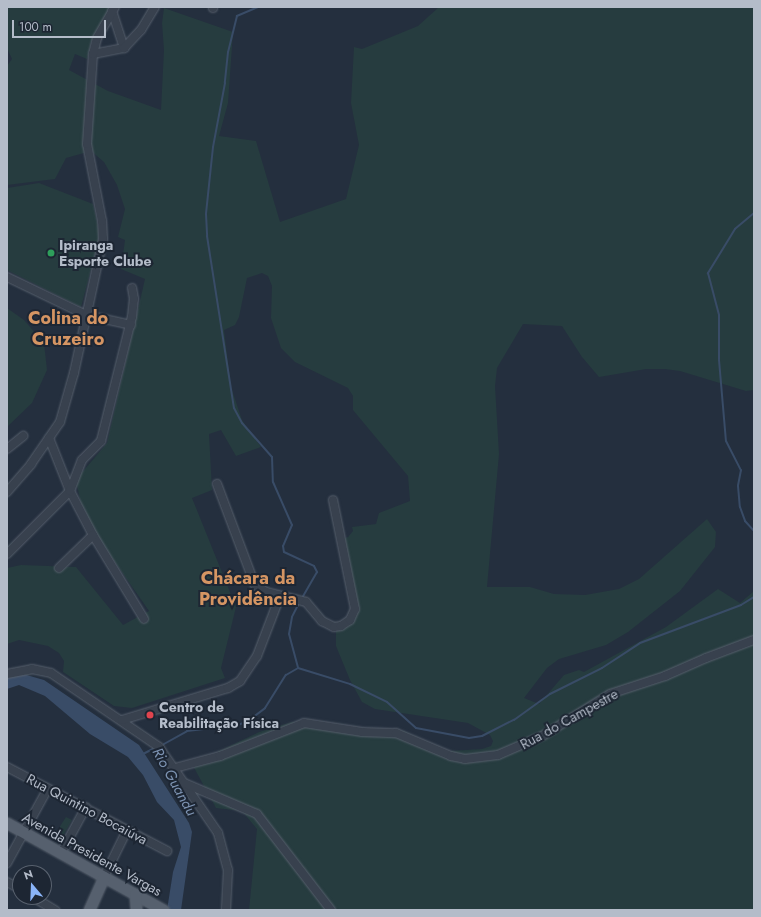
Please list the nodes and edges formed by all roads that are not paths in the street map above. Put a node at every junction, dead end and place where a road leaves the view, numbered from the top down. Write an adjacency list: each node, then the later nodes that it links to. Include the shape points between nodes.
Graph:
1 (155, 7): 3 (street, via 141,30)
2 (114, 9): 3 (street); 4 (street, via 97,38)
3 (124, 48): 4 (street)
4 (93, 54): 7 (street, via 86,144 102,221 103,239)
5 (7, 277): 7 (street)
6 (132, 288): 8 (street, via 134,299)
7 (86, 316): 8 (street); 10 (street, via 64,412)
8 (130, 325): 13 (street, via 102,438 82,460)
9 (23, 436): 11 (street)
10 (49, 438): 13 (street); 14 (street)
11 (7, 449)
12 (217, 484): 19 (street, via 251,580 260,589)
13 (70, 491): 16 (street); 17 (street)
14 (7, 492)
15 (333, 500): 19 (street, via 353,614 341,626 328,626 306,602)
16 (93, 535): 18 (street); 20 (street)
17 (7, 554)
18 (59, 568)
19 (280, 596): 23 (street, via 257,656 240,681 228,688)
20 (144, 619)
21 (754, 640): 25 (street, Rua do Campestre, via 665,676 610,694 544,735 498,755 465,759 451,756 396,733 362,732 304,723 220,756)
22 (7, 674): 23 (street, via 32,669 51,673)
23 (122, 720): 25 (street, via 134,732 159,747)
24 (7, 767): 27 (street, Rua Quintino Bocaiúva)
25 (175, 768): 26 (street)
26 (184, 782): 40 (street, via 210,819 222,844 228,870); 41 (street, via 257,814)
27 (48, 788): 28 (street, Rua Quintino Bocaiúva); 31 (street)
28 (86, 808): 30 (street, Rua Quintino Bocaiúva); 33 (street)
29 (7, 824): 31 (main road, Avenida Presidente Vargas)
30 (127, 830): 32 (street, Rua Quintino Bocaiúva); 35 (street)
31 (24, 832): 33 (main road, Avenida Presidente Vargas); 34 (street)
32 (167, 851)
33 (62, 853): 35 (main road, Avenida Presidente Vargas)
34 (7, 863)
35 (104, 877): 36 (main road, Avenida Presidente Vargas); 37 (main road)
36 (135, 894): 38 (main road); 39 (main road, Avenida Presidente Vargas)
37 (88, 910)
38 (136, 910)
39 (163, 910)
40 (226, 910)
41 (331, 910)

